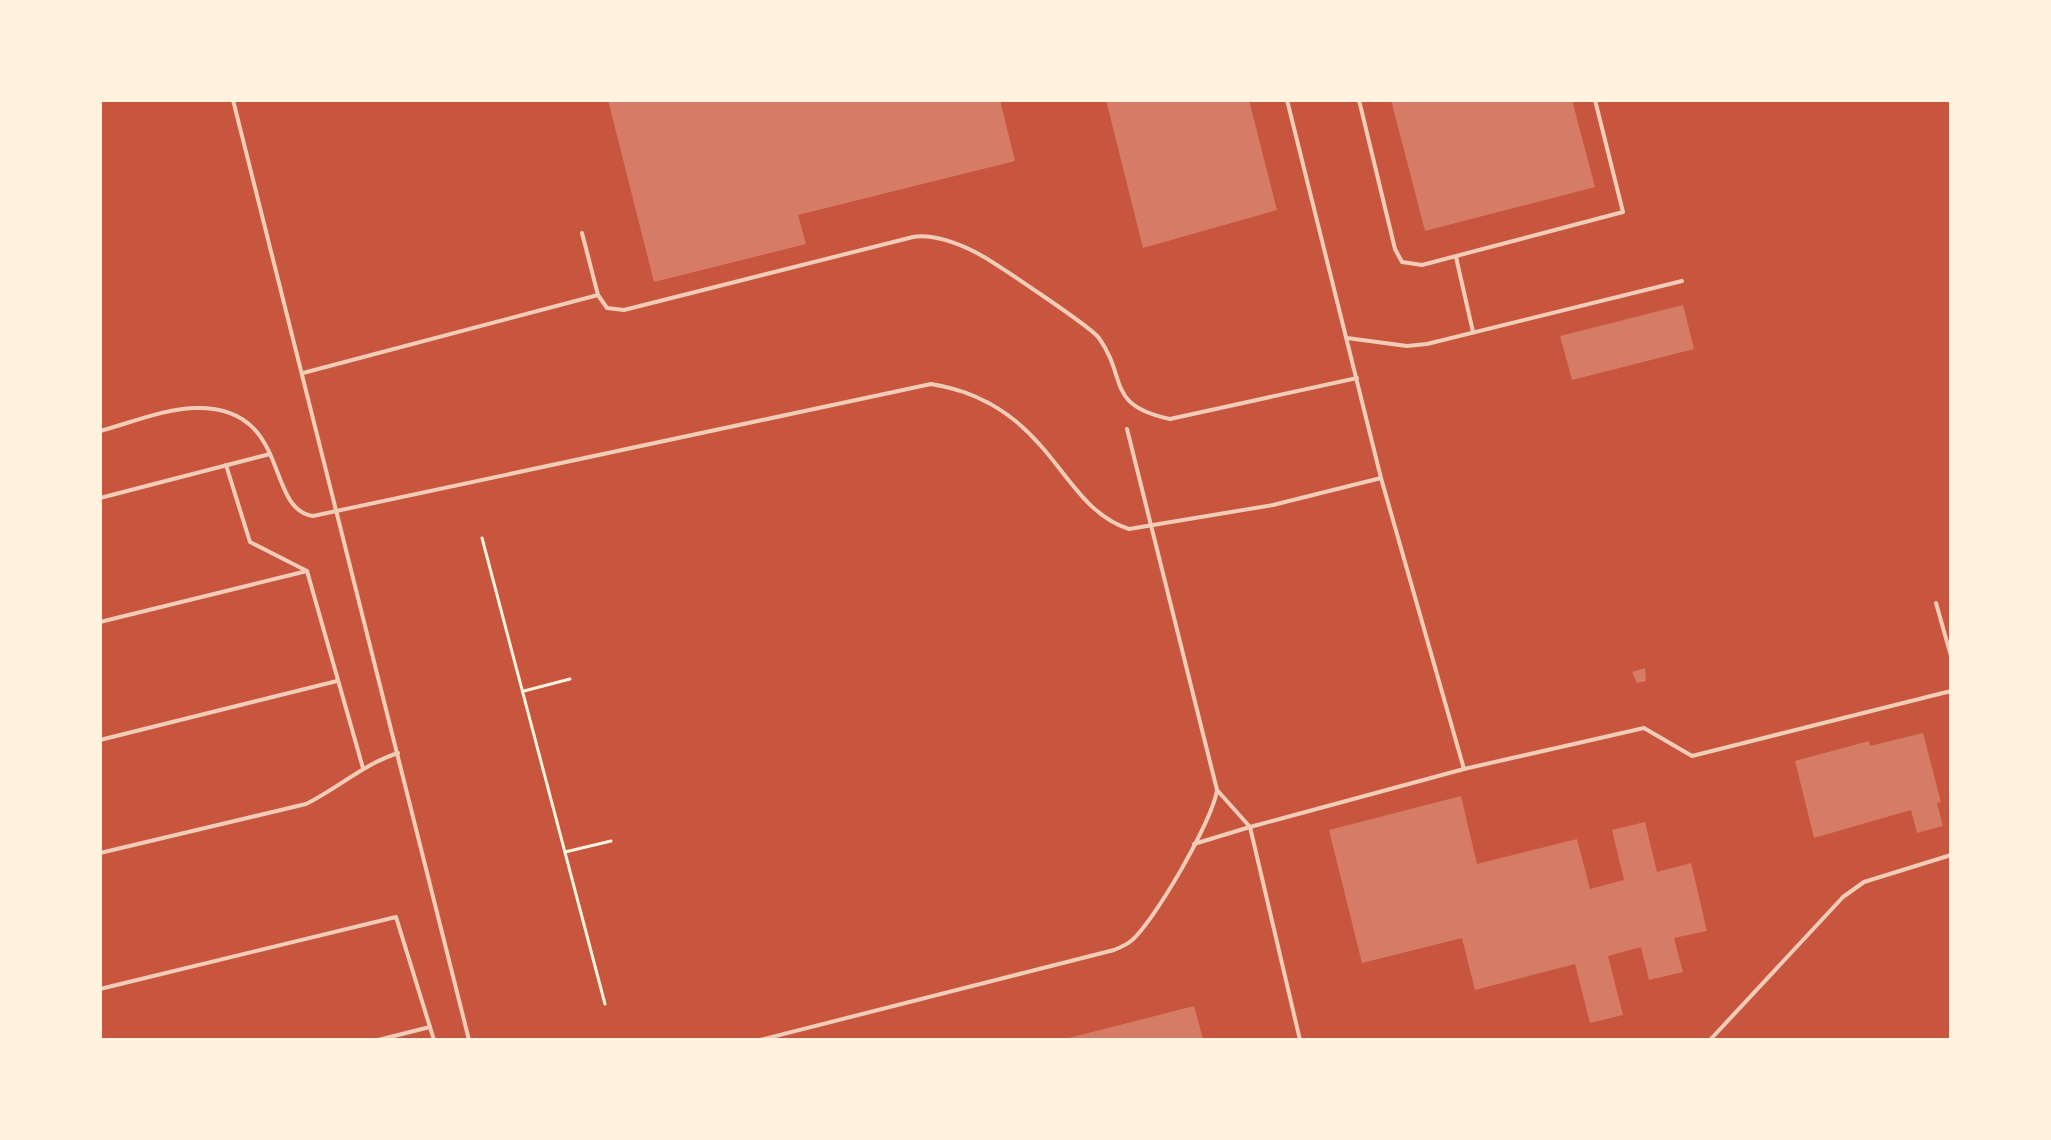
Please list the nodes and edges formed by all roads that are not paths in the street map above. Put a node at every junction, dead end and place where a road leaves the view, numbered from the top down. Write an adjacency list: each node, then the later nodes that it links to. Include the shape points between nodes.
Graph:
1 (233, 100): 11 (lane)
2 (1287, 100): 10 (lane)
3 (1359, 100): 6 (lane, via 1402,262 1422,265)
4 (1595, 100): 6 (lane, via 1623,212)
5 (582, 233): 8 (lane)
6 (1456, 257): 9 (lane)
7 (1682, 281): 9 (lane)
8 (598, 295): 11 (lane); 12 (lane, via 607,308 624,310 931,236 976,253 1098,336 1126,398 1149,415 1170,419)
9 (1473, 332): 10 (lane, via 1407,346)
10 (1347, 338): 12 (lane)
11 (302, 373): 19 (lane)
12 (1357, 378): 17 (lane)
13 (1127, 429): 20 (lane)
14 (100, 431): 15 (lane, via 208,409 257,429)
15 (270, 454): 16 (lane); 19 (lane, via 296,510 313,516)
16 (226, 465): 18 (lane); 21 (lane, via 250,542)
17 (1381, 478): 20 (lane); 30 (lane)
18 (100, 498)
19 (338, 512): 20 (lane, via 931,384 974,395 1018,421 1113,524); 28 (lane)
20 (1151, 527): 31 (lane)
21 (307, 571): 23 (lane); 25 (lane)
22 (1936, 603): 24 (lane)
23 (100, 622)
24 (1951, 656)
25 (337, 681): 27 (lane); 29 (lane)
26 (1951, 691): 30 (lane, via 1692,756 1644,728)
27 (100, 740)
28 (398, 753): 29 (lane); 40 (lane)
29 (363, 768): 34 (lane, via 306,804)
30 (1464, 769): 32 (lane)
31 (1217, 790): 32 (lane); 33 (lane, via 1210,818)
32 (1250, 827): 33 (lane); 42 (lane)
33 (1194, 844): 41 (lane, via 1146,924 1114,950)
34 (100, 853)
35 (1951, 855): 43 (lane, via 1864,882 1843,897)
36 (100, 989): 37 (lane, via 396,917)
37 (430, 1027): 38 (lane); 39 (lane)
38 (378, 1040)
39 (434, 1040)
40 (469, 1040)
41 (760, 1040)
42 (1300, 1040)
43 (1710, 1040)

